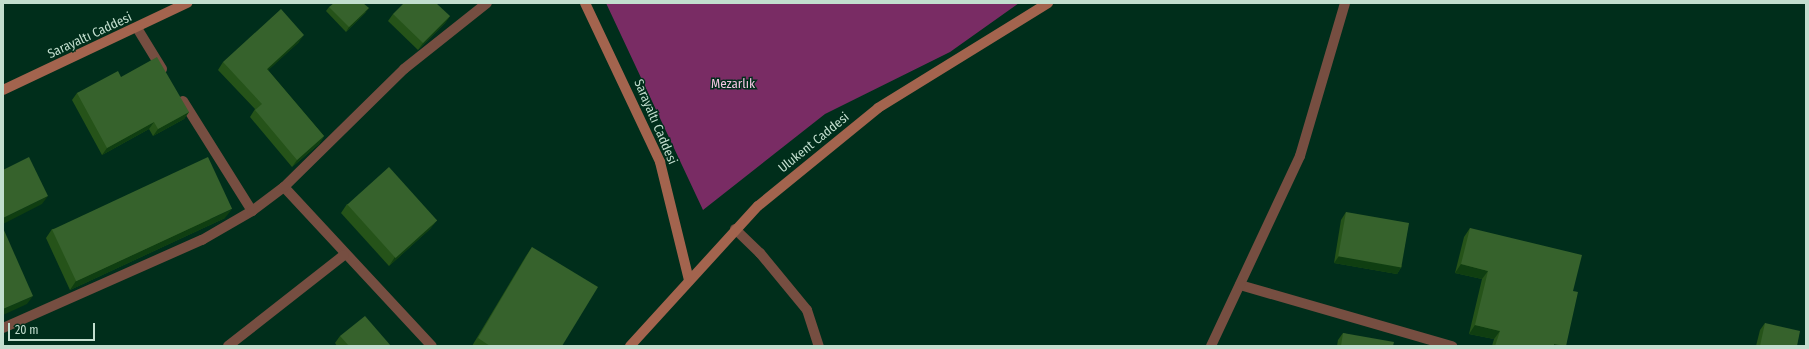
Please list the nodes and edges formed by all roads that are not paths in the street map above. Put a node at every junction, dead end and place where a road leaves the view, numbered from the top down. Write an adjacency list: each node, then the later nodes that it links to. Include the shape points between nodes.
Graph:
1 (187, 3): 6 (street, Sarayaltı Caddesi)
2 (487, 3): 10 (street, via 404,69)
3 (585, 3): 14 (street, Sarayaltı Caddesi, via 660,162)
4 (1048, 3): 12 (street, Ulukent Caddesi, via 878,108 758,206)
5 (1345, 3): 15 (street, via 1300,156)
6 (137, 28): 7 (street); 8 (street, Sarayaltı Caddesi)
7 (170, 81)
8 (3, 90)
9 (178, 94): 11 (street)
10 (284, 187): 11 (street); 13 (street)
11 (252, 211): 16 (street, via 202,240)
12 (735, 229): 14 (street, Ulukent Caddesi); 20 (street, via 760,253 807,310)
13 (344, 255): 17 (street); 18 (street)
14 (689, 280): 19 (street, Ulukent Caddesi)
15 (1240, 285): 21 (street); 22 (street)
16 (3, 328)
17 (228, 346)
18 (432, 346)
19 (630, 346)
20 (819, 346)
21 (1211, 346)
22 (1452, 346)

